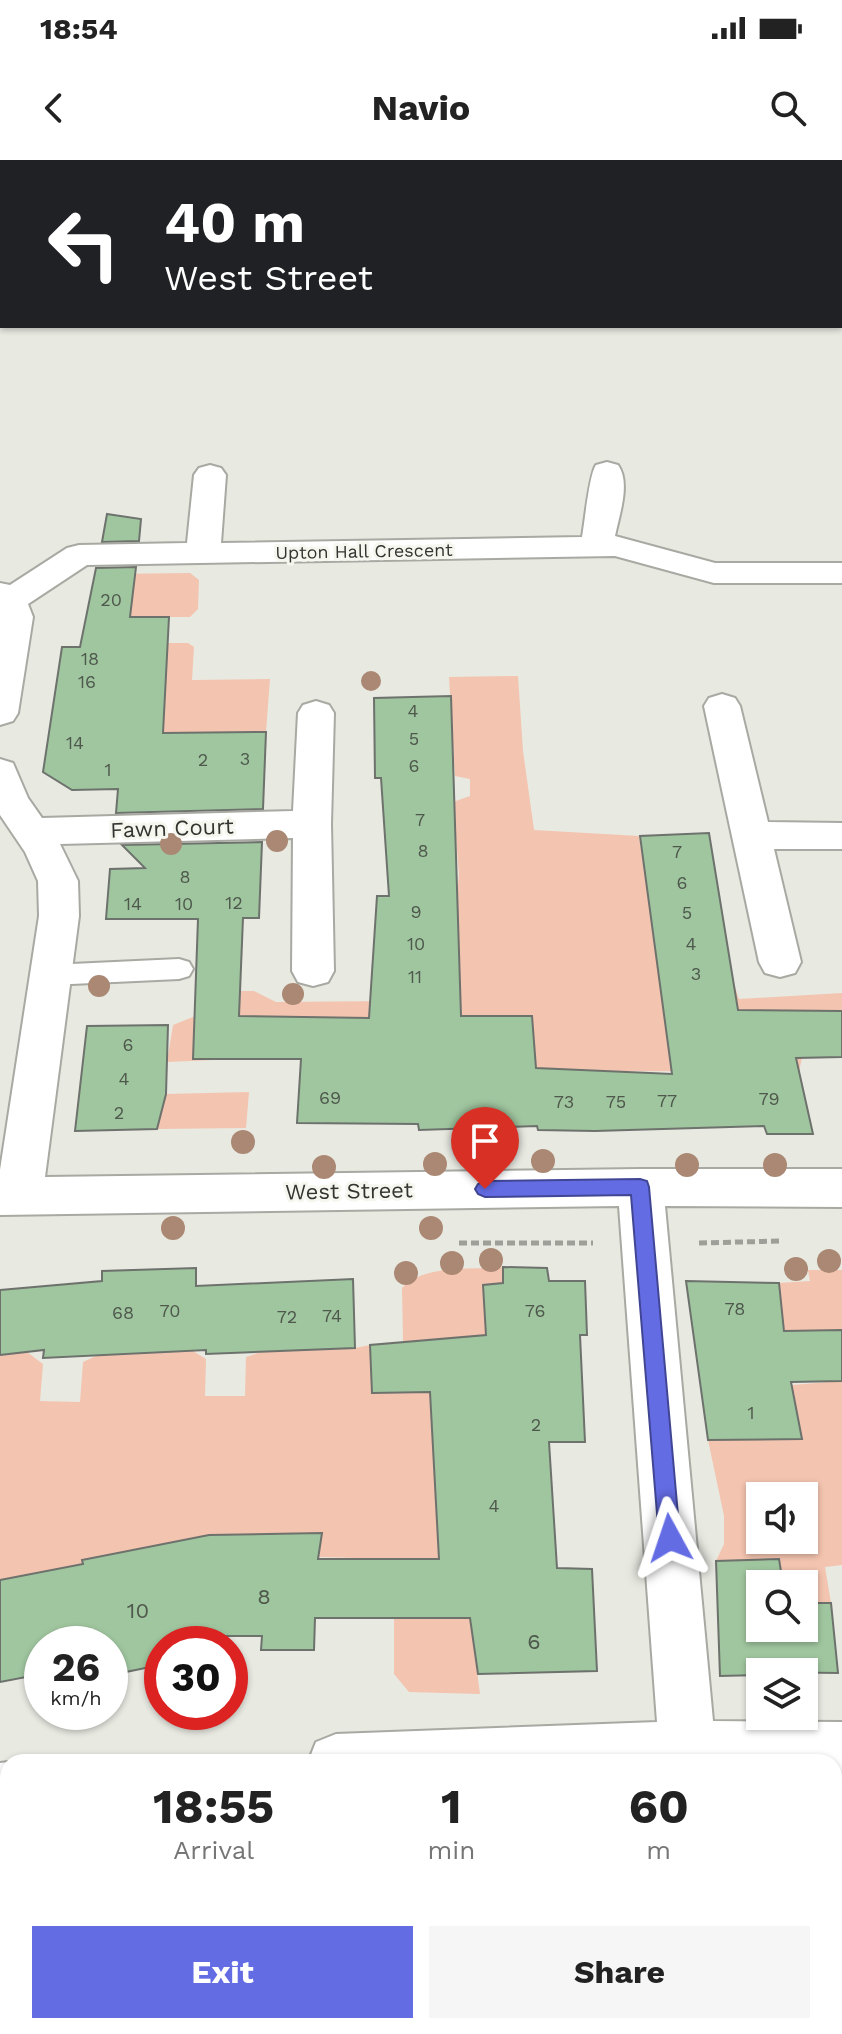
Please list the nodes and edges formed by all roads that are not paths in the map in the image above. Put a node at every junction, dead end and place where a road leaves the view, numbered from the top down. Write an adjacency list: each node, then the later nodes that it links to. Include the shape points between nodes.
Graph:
1 (607, 472): 3 (street)
2 (210, 475): 4 (street)
3 (596, 547): 4 (street, Upton Hall Crescent); 5 (street, Upton Hall Crescent, via 616,546 714,573)
4 (203, 553): 6 (street, Upton Hall Crescent, via 79,555)
5 (842, 573)
6 (5, 597): 8 (street, Upton Hall Crescent, via 16,617)
7 (722, 706): 13 (street)
8 (0, 713)
9 (316, 713): 12 (street)
10 (0, 772): 11 (street)
11 (17, 823): 12 (street, Fawn Court); 18 (street, via 58,881)
12 (312, 824): 17 (street)
13 (751, 835): 14 (street); 15 (street)
14 (842, 836)
15 (780, 962)
16 (179, 969): 18 (lane)
17 (313, 971)
18 (50, 975): 21 (street)
19 (640, 1187): 20 (street, West Street); 21 (street, West Street); 22 (street)
20 (842, 1188)
21 (9, 1196)
22 (687, 1749): 23 (street); 24 (street)
23 (842, 1750)
24 (552, 1754)

